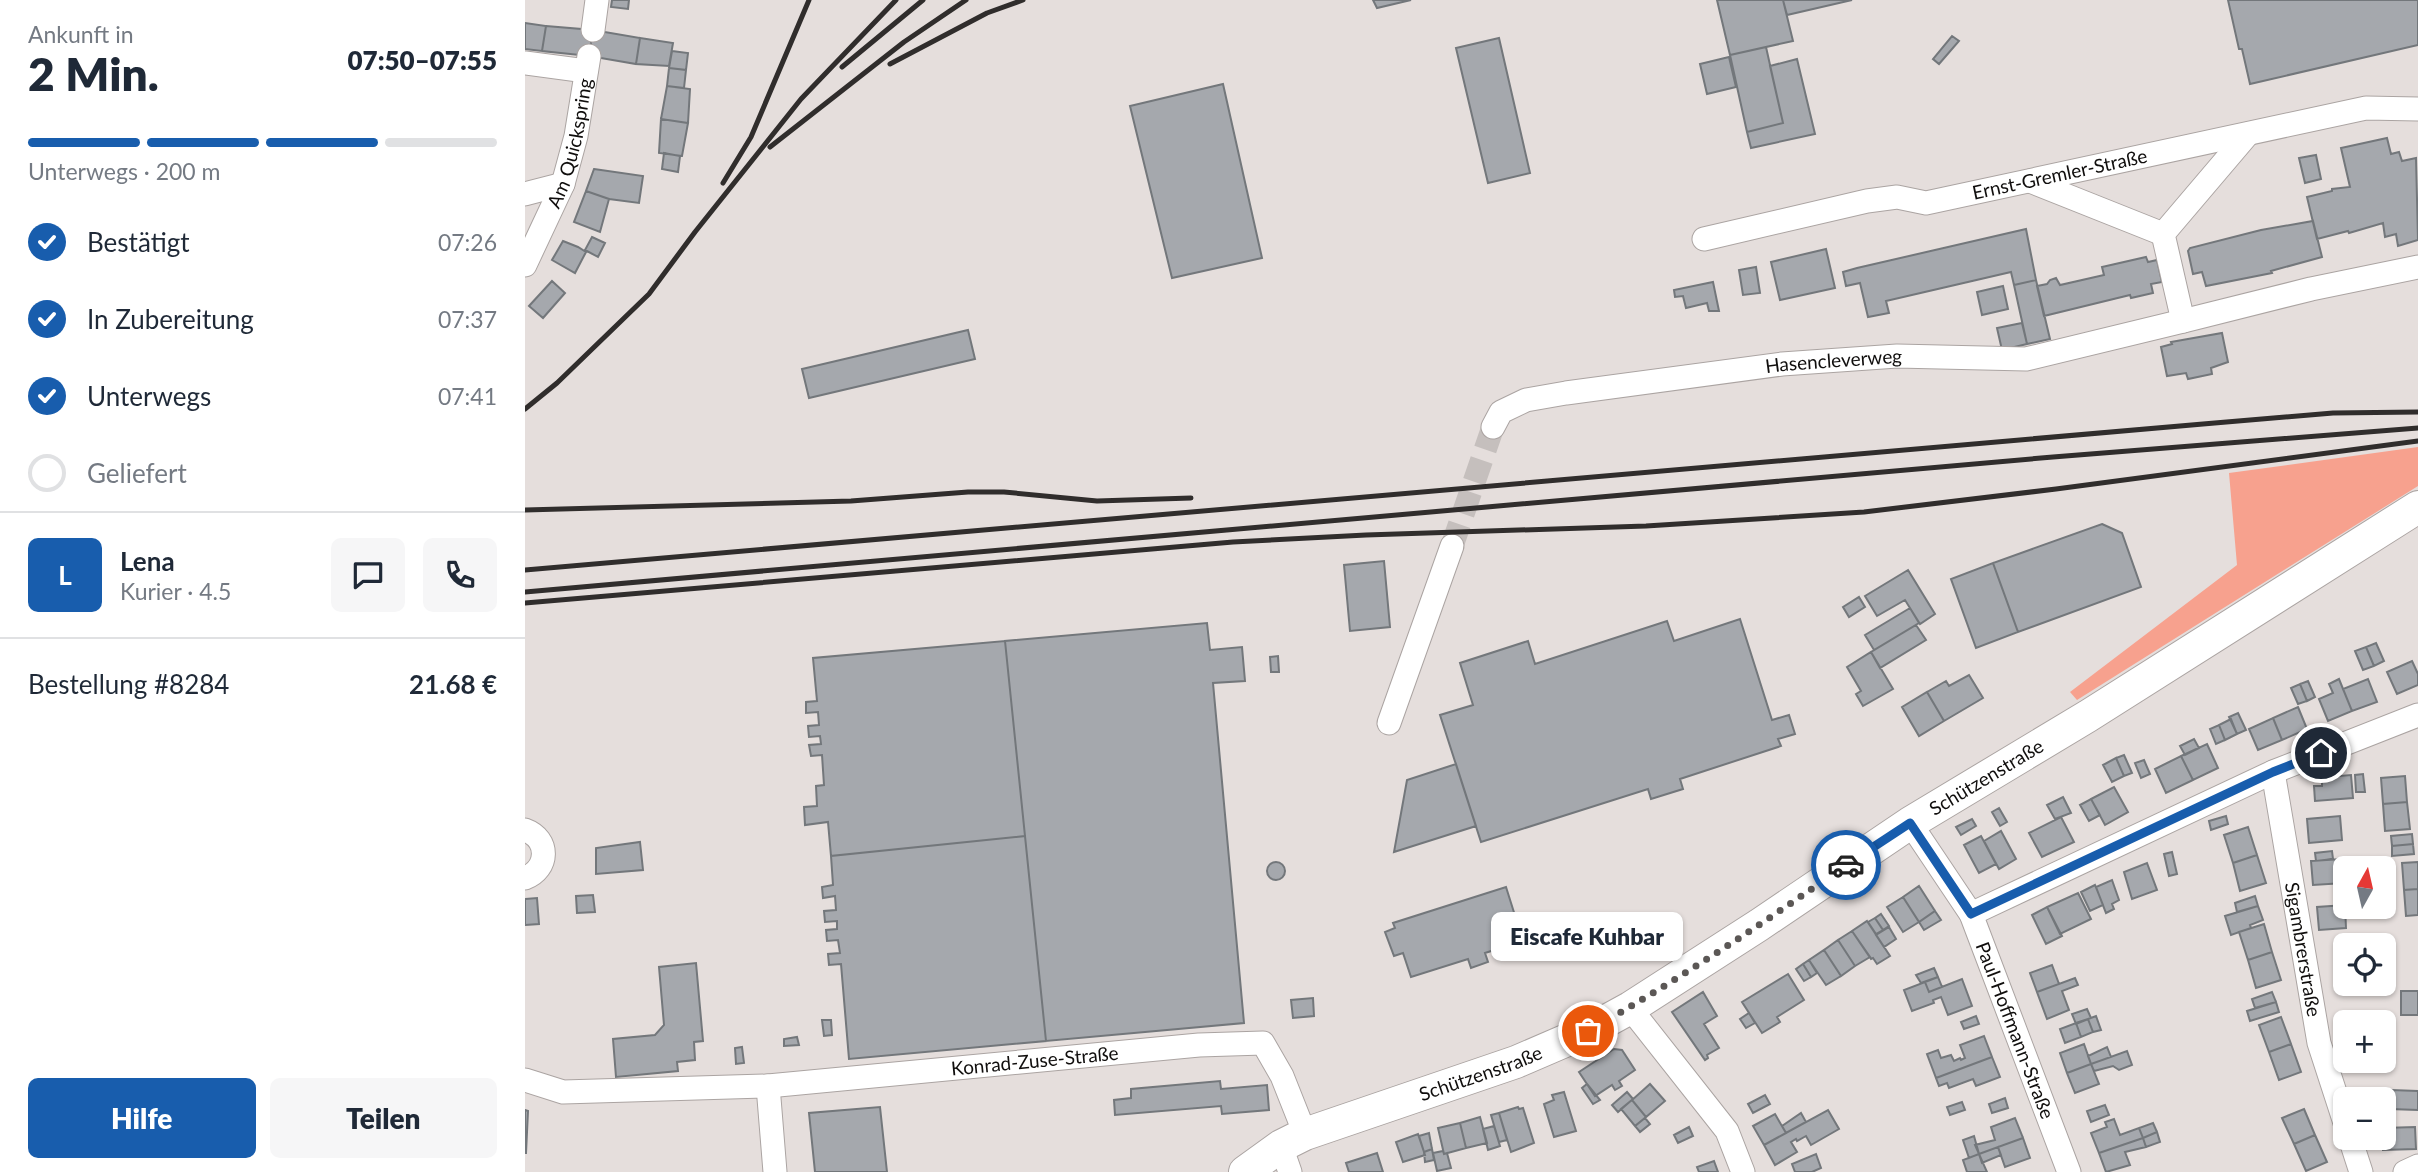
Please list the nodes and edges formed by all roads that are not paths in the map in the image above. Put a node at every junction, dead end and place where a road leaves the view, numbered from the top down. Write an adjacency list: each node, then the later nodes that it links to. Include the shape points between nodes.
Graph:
1 (597, 0): 2 (street)
2 (593, 30)
3 (525, 64): 7 (street, Am Quickspring, via 588,64)
4 (2418, 109): 5 (street, Ernst-Gremler-Straße, via 2366,108)
5 (2248, 134): 6 (street, Ernst-Gremler-Straße); 9 (street)
6 (2030, 181): 9 (street); 10 (street, Ernst-Gremler-Straße, via 1926,203 1897,197 1867,201)
7 (563, 184): 8 (street); 11 (street, Am Quickspring)
8 (525, 194)
9 (2163, 234): 13 (street)
10 (1704, 239)
11 (525, 265)
12 (2418, 267): 13 (street, Hasencleverweg)
13 (2183, 321): 14 (street, Hasencleverweg, via 2026,359 1897,356 1782,363 1566,393 1526,400 1501,412)
14 (1493, 427)
15 (2418, 507): 20 (main road, Schützenstraße)
16 (1452, 546): 18 (street)
17 (2418, 715): 19 (street)
18 (1389, 723)
19 (2273, 772): 23 (street); 27 (street, Sigambrerstraße, via 2319,1043)
20 (1910, 823): 23 (street, Paul-Hoffmann-Straße); 24 (main road, Schützenstraße)
21 (525, 830): 22 (street, via 539,839 544,854 540,868)
22 (525, 878)
23 (1971, 914): 34 (street, Paul-Hoffmann-Straße)
24 (1630, 1008): 29 (main road, Schützenstraße, via 1516,1062); 33 (street, via 1727,1131)
25 (525, 1080): 26 (street, Konrad-Zuse-Straße, via 563,1092)
26 (768, 1086): 29 (street, Konrad-Zuse-Straße, via 1199,1045 1263,1043 1282,1076); 31 (street)
27 (2333, 1087)
28 (2354, 1150): 35 (street)
29 (1292, 1151): 32 (main road, Schützenstraße)
30 (2418, 1166): 36 (street)
31 (775, 1172)
32 (1245, 1172)
33 (1743, 1172)
34 (2069, 1172)
35 (2361, 1172)
36 (2406, 1172)

